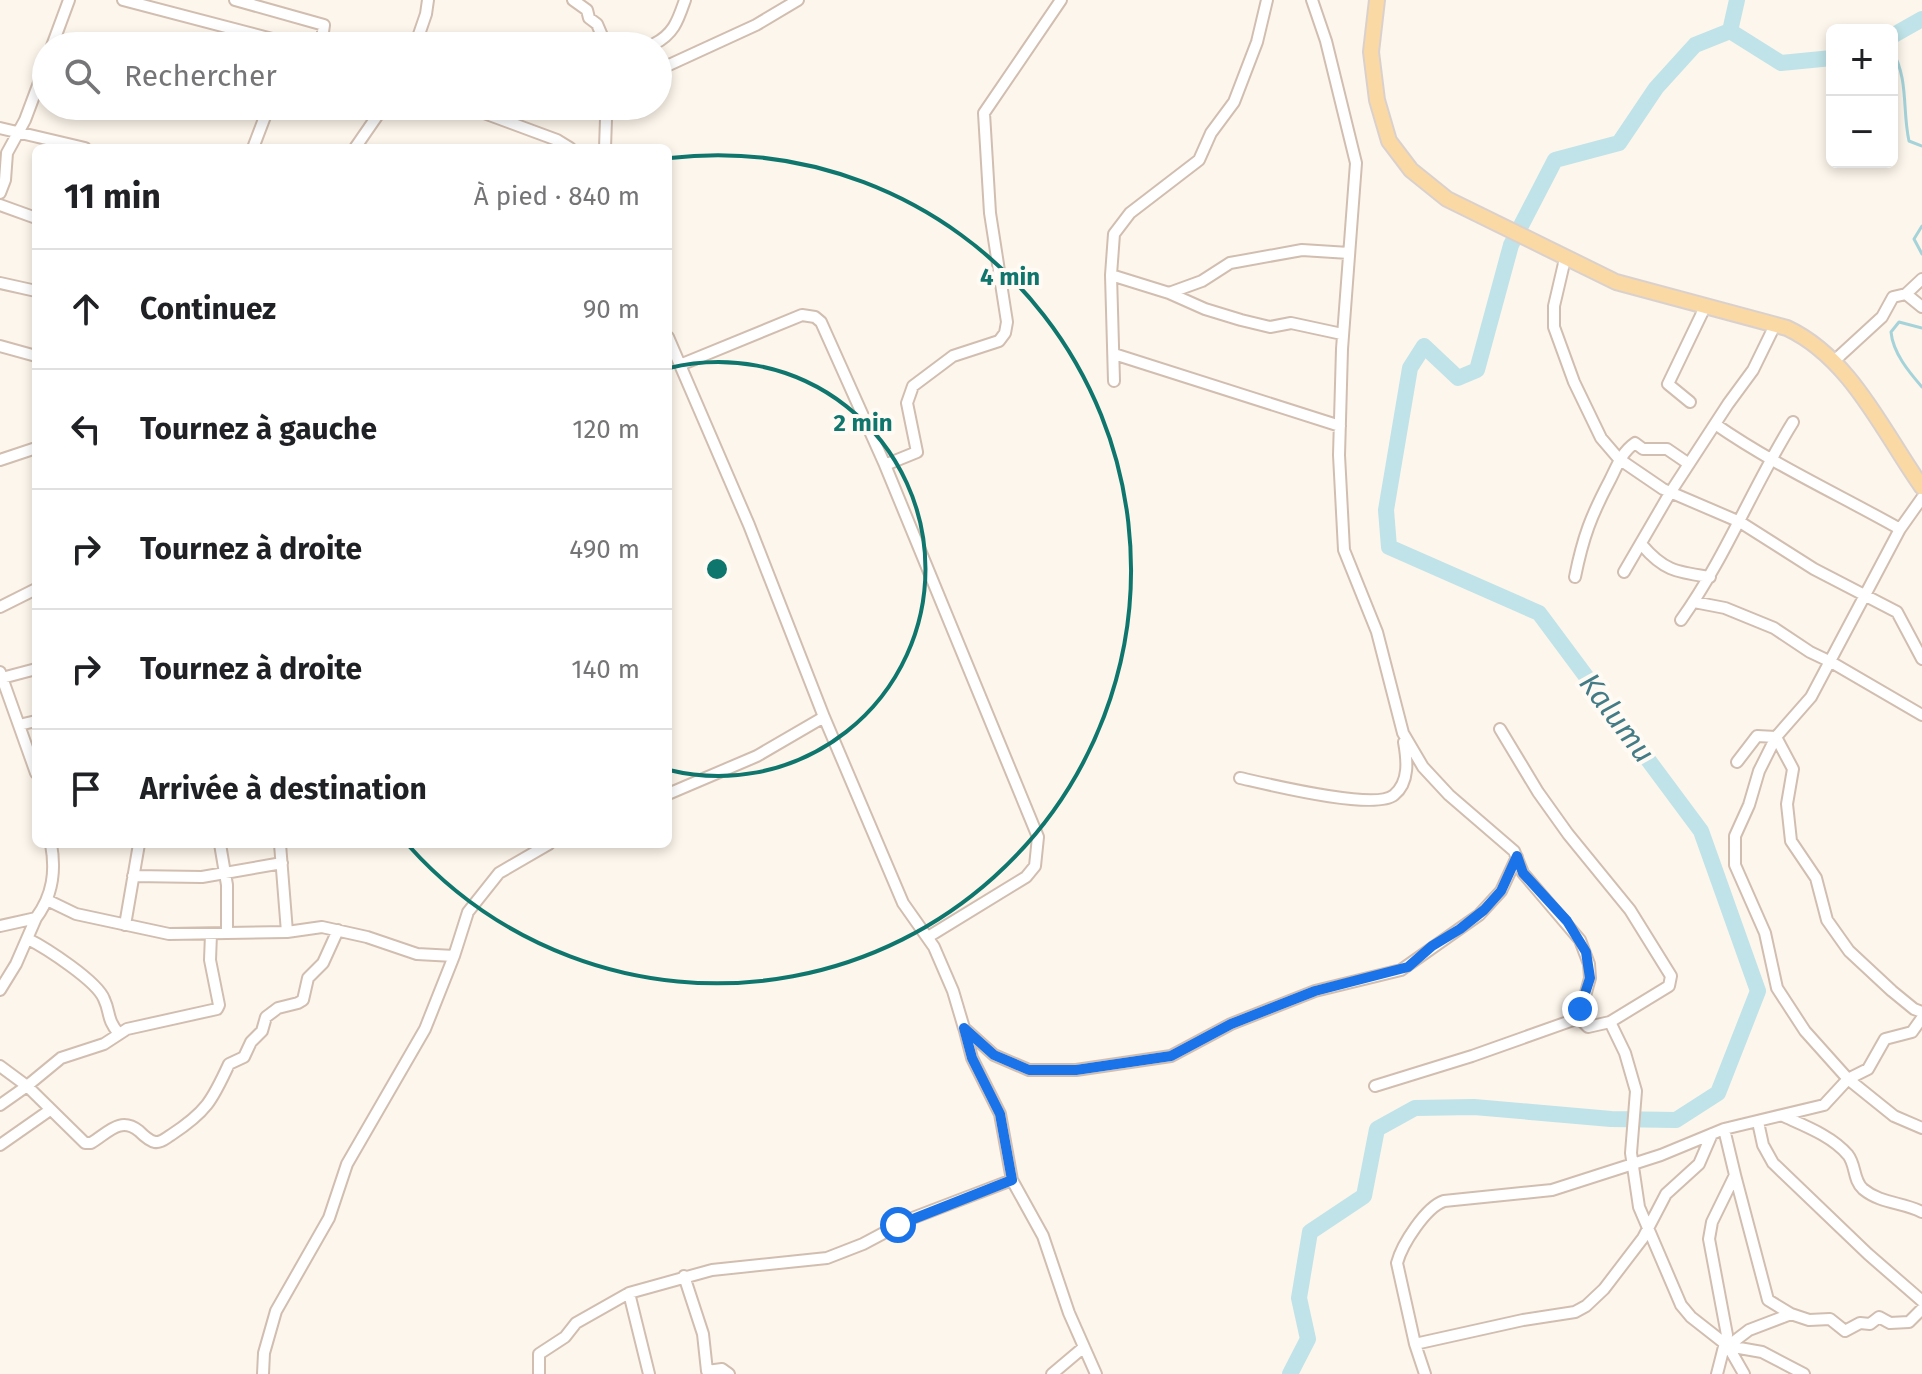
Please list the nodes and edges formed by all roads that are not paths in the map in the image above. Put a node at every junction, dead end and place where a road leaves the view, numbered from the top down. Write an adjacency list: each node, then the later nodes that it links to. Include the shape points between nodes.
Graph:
1 (69, 0): 12 (street)
2 (123, 0): 13 (street)
3 (235, 0): 14 (street, via 324,25)
4 (428, 0): 15 (street)
5 (573, 0): 16 (street, via 587,10)
6 (685, 0): 17 (street)
7 (798, 0): 18 (street)
8 (1061, 0): 62 (street, via 984,113 1005,333 993,345 953,356 919,379 907,403 917,452)
9 (1267, 0): 36 (street, via 1234,102 1195,164 1130,213 1116,230)
10 (1312, 0): 34 (street, via 1356,163)
11 (1377, 0): 35 (main road, via 1371,52 1389,141 1411,170 1447,199)
12 (57, 32)
13 (243, 32)
14 (323, 32)
15 (420, 32)
16 (600, 32)
17 (671, 32)
18 (672, 64)
19 (32, 101): 25 (street)
20 (264, 120): 27 (street)
21 (374, 120): 28 (street)
22 (503, 120): 29 (street)
23 (606, 120): 30 (street)
24 (0, 128): 25 (street)
25 (16, 131): 26 (street); 31 (street)
26 (69, 144)
27 (255, 144)
28 (358, 144)
29 (564, 144)
30 (605, 144)
31 (0, 193)
32 (0, 205): 33 (street)
33 (32, 217)
34 (1349, 253): 40 (street, via 1302,250 1230,263); 45 (street)
35 (1565, 259): 42 (main road, via 1616,282); 58 (street, via 1554,327 1601,438)
36 (1111, 275): 40 (street); 49 (street)
37 (1922, 279): 41 (street)
38 (0, 283): 39 (street)
39 (32, 290)
40 (1169, 293): 45 (street, via 1270,327 1291,323)
41 (1906, 294): 43 (street); 50 (street, via 1893,297 1882,317)
42 (1705, 307): 44 (main road); 53 (street, via 1668,384)
43 (1922, 307)
44 (1775, 325): 50 (main road, via 1802,335); 55 (street, via 1753,370)
45 (1342, 334): 56 (street)
46 (0, 346): 48 (street)
47 (672, 346): 51 (street)
48 (32, 354)
49 (1114, 354): 52 (street); 56 (street)
50 (1833, 362): 63 (main road)
51 (680, 365): 62 (street, via 802,315 815,317); 82 (street)
52 (1114, 381)
53 (1690, 402)
54 (1793, 422): 60 (street)
55 (1715, 424): 60 (street); 61 (street)
56 (1340, 426): 86 (street, via 1342,539 1377,632)
57 (32, 449): 59 (street)
58 (1619, 459): 61 (street, via 1635,443 1643,449 1667,449); 64 (street); 70 (street, via 1590,518)
59 (0, 460)
60 (1769, 460): 66 (street); 67 (street)
61 (1689, 464): 64 (street)
62 (885, 465): 109 (street, via 1038,837 1035,866 1026,877)
63 (1922, 487)
64 (1670, 493): 66 (street); 68 (street)
65 (1922, 498): 67 (street)
66 (1740, 522): 71 (street); 73 (street)
67 (1900, 529): 73 (street)
68 (1642, 545): 69 (street); 71 (street, via 1667,568)
69 (1624, 572)
70 (1575, 577)
71 (1710, 577): 74 (street)
72 (32, 591): 75 (street)
73 (1865, 594): 77 (street, via 1900,615); 78 (street)
74 (1694, 602): 76 (street); 78 (street, via 1774,628)
75 (0, 607)
76 (1681, 620)
77 (1922, 659)
78 (1831, 662): 81 (street); 87 (street, via 1808,702)
79 (32, 670): 80 (street)
80 (1, 675): 84 (street)
81 (1922, 714)
82 (824, 717): 91 (street, via 770,750); 109 (street, via 903,903)
83 (32, 722): 84 (street)
84 (19, 725): 88 (street)
85 (1500, 729): 116 (street, via 1560,824 1630,910 1671,976 1669,986)
86 (1403, 733): 90 (street, via 1403,781 1385,799); 97 (street, via 1433,779)
87 (1776, 737): 89 (street, via 1757,736); 113 (street, via 1793,769 1787,804 1790,838 1817,881 1827,920 1849,951); 120 (street, via 1735,836 1734,861 1765,933 1779,993)
88 (32, 762)
89 (1737, 762)
90 (1240, 778)
91 (672, 792)
92 (51, 848): 101 (street, via 54,870)
93 (138, 848): 100 (street)
94 (221, 848): 99 (street)
95 (280, 848): 98 (street)
96 (541, 848): 111 (street, via 488,884 468,912)
97 (1517, 856): 114 (street, via 1523,873 1567,921 1586,952 1590,978); 117 (street, via 1501,891 1484,910 1408,967 1315,991 1231,1024 1171,1056 1076,1070 1029,1070 994,1055)
98 (282, 863): 99 (street); 106 (street)
99 (226, 872): 100 (street); 107 (street)
100 (133, 876): 103 (street)
101 (47, 900): 102 (street); 103 (street, via 76,914)
102 (36, 918): 104 (street); 110 (street)
103 (125, 925): 108 (street, via 169,934)
104 (0, 926)
105 (338, 930): 106 (street); 111 (street, via 417,954); 124 (street, via 323,963 308,978 303,1000 266,1017 244,1057 229,1064 212,1101 193,1121 161,1141 123,1124 88,1144)
106 (287, 932): 107 (street)
107 (227, 933): 108 (street)
108 (211, 934): 118 (street, via 217,1009)
109 (928, 937): 117 (street)
110 (28, 939): 112 (street); 118 (street, via 56,954 102,994 108,1019)
111 (454, 956): 145 (street, via 425,1029 347,1164 329,1218 276,1311)
112 (0, 990)
113 (1922, 1012)
114 (1579, 1018): 116 (street, via 1588,1027); 122 (street)
115 (1922, 1018): 120 (street, via 1912,1032 1885,1039 1868,1069)
116 (1610, 1022): 131 (street, via 1635,1082)
117 (964, 1028): 133 (street, via 972,1058 1000,1114)
118 (119, 1034): 121 (street, via 61,1058)
119 (0, 1066): 121 (street)
120 (1848, 1079): 125 (street, via 1824,1105); 127 (street, via 1894,1116)
121 (27, 1086): 123 (street); 124 (street)
122 (1375, 1086)
123 (0, 1105)
124 (50, 1110): 130 (street)
125 (1783, 1116): 126 (street); 134 (street, via 1846,1153 1859,1184 1874,1197)
126 (1758, 1122): 128 (street); 138 (street, via 1773,1163)
127 (1922, 1128)
128 (1724, 1129): 129 (street); 132 (street)
129 (1712, 1134): 131 (street); 135 (street, via 1703,1158 1666,1194)
130 (0, 1145)
131 (1632, 1165): 135 (street); 141 (street, via 1547,1191 1435,1204 1397,1260)
132 (1735, 1175): 140 (street, via 1765,1294 1772,1305); 142 (street, via 1709,1231)
133 (1012, 1180): 136 (street, via 827,1258); 143 (street, via 1043,1236)
134 (1922, 1212)
135 (1647, 1230): 141 (street, via 1604,1289 1580,1310); 142 (street, via 1685,1312)
136 (684, 1276): 137 (street); 144 (street, via 703,1334)
137 (629, 1293): 146 (street, via 576,1323 539,1354); 147 (street)
138 (1922, 1301)
139 (1922, 1309): 140 (street, via 1909,1322 1890,1323 1879,1317 1848,1331 1830,1319)
140 (1791, 1314): 142 (street)
141 (1415, 1344): 151 (street)
142 (1727, 1345): 152 (street); 153 (street); 154 (street, via 1762,1352)
143 (1084, 1347): 149 (street); 150 (street)
144 (702, 1372): 148 (street, via 722,1369)
145 (263, 1374)
146 (539, 1374)
147 (649, 1374)
148 (729, 1374)
149 (1052, 1374)
150 (1096, 1374)
151 (1425, 1374)
152 (1717, 1374)
153 (1744, 1374)
154 (1804, 1374)

